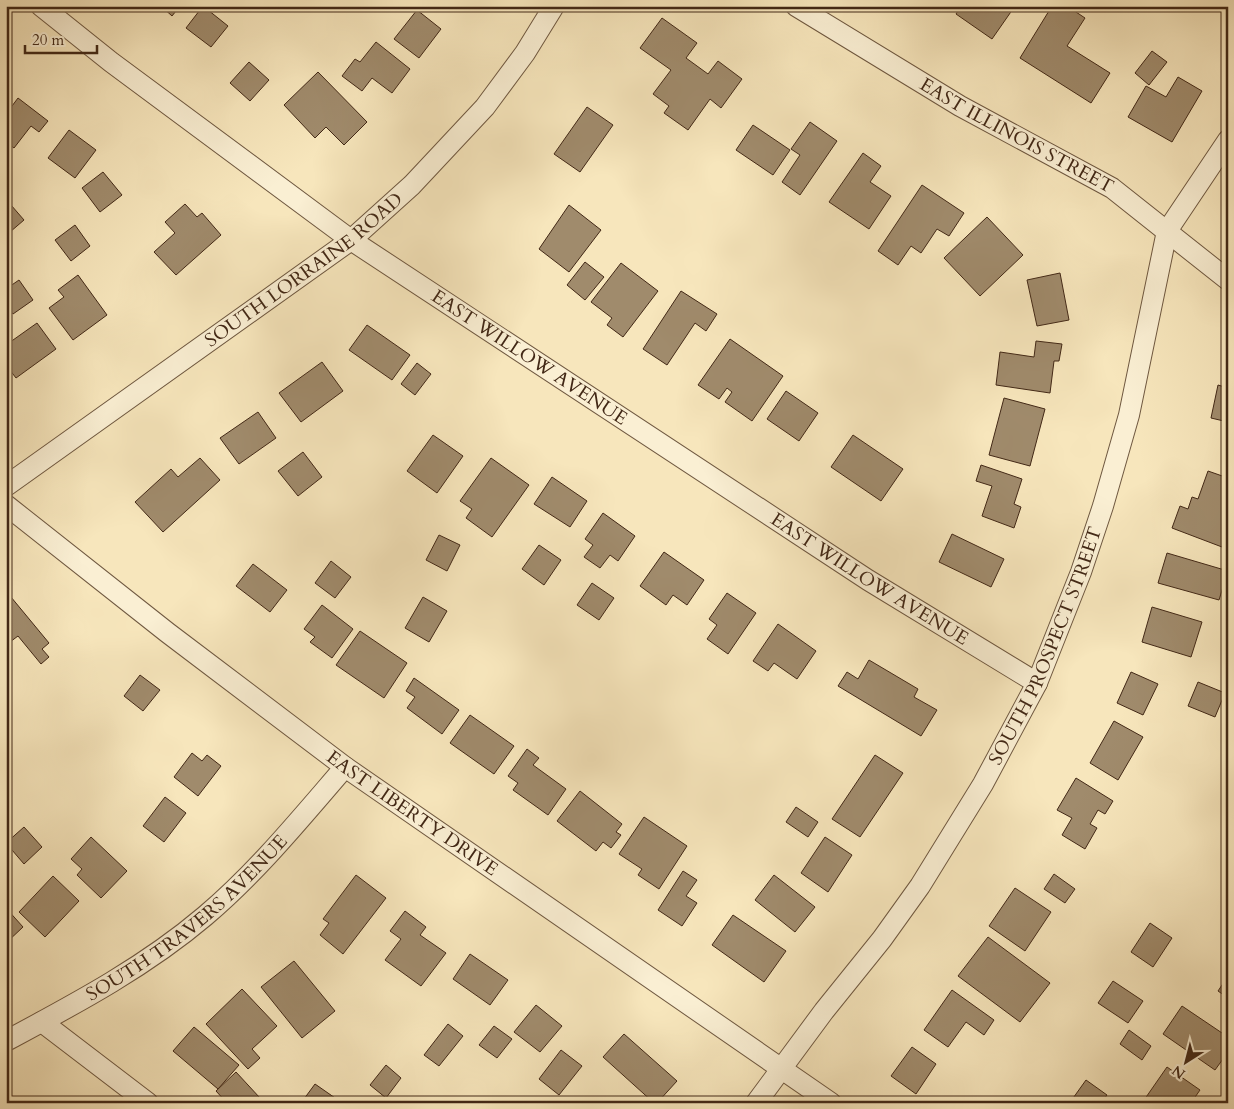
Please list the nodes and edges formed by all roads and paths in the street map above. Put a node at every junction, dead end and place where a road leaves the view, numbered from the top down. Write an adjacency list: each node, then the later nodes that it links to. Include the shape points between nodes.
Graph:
1 (41, 6): 6 (street, EAST WILLOW AVENUE, via 110,62)
2 (554, 6): 6 (street, SOUTH LORRAINE ROAD, via 525,53 485,107 412,185)
3 (796, 6): 5 (street, EAST ILLINOIS STREET, via 960,106 1112,188)
4 (1228, 140): 5 (street, SOUTH PROSPECT STREET)
5 (1167, 231): 7 (street, EAST ILLINOIS STREET); 10 (street, SOUTH PROSPECT STREET, via 1129,415 1104,506)
6 (351, 240): 8 (street, SOUTH LORRAINE ROAD); 10 (street, EAST WILLOW AVENUE, via 868,580)
7 (1228, 280)
8 (6, 486)
9 (6, 505): 11 (street, EAST LIBERTY DRIVE)
10 (1037, 683): 14 (street, SOUTH PROSPECT STREET, via 983,784 920,886)
11 (345, 767): 12 (street, SOUTH TRAVERS AVENUE, via 273,851 204,917 110,984); 14 (street, EAST LIBERTY DRIVE)
12 (42, 1022): 13 (street, SOUTH TRAVERS AVENUE); 15 (street)
13 (6, 1041)
14 (782, 1069): 16 (street, SOUTH PROSPECT STREET); 17 (street, EAST LIBERTY DRIVE)
15 (148, 1103)
16 (756, 1103)
17 (831, 1103)

